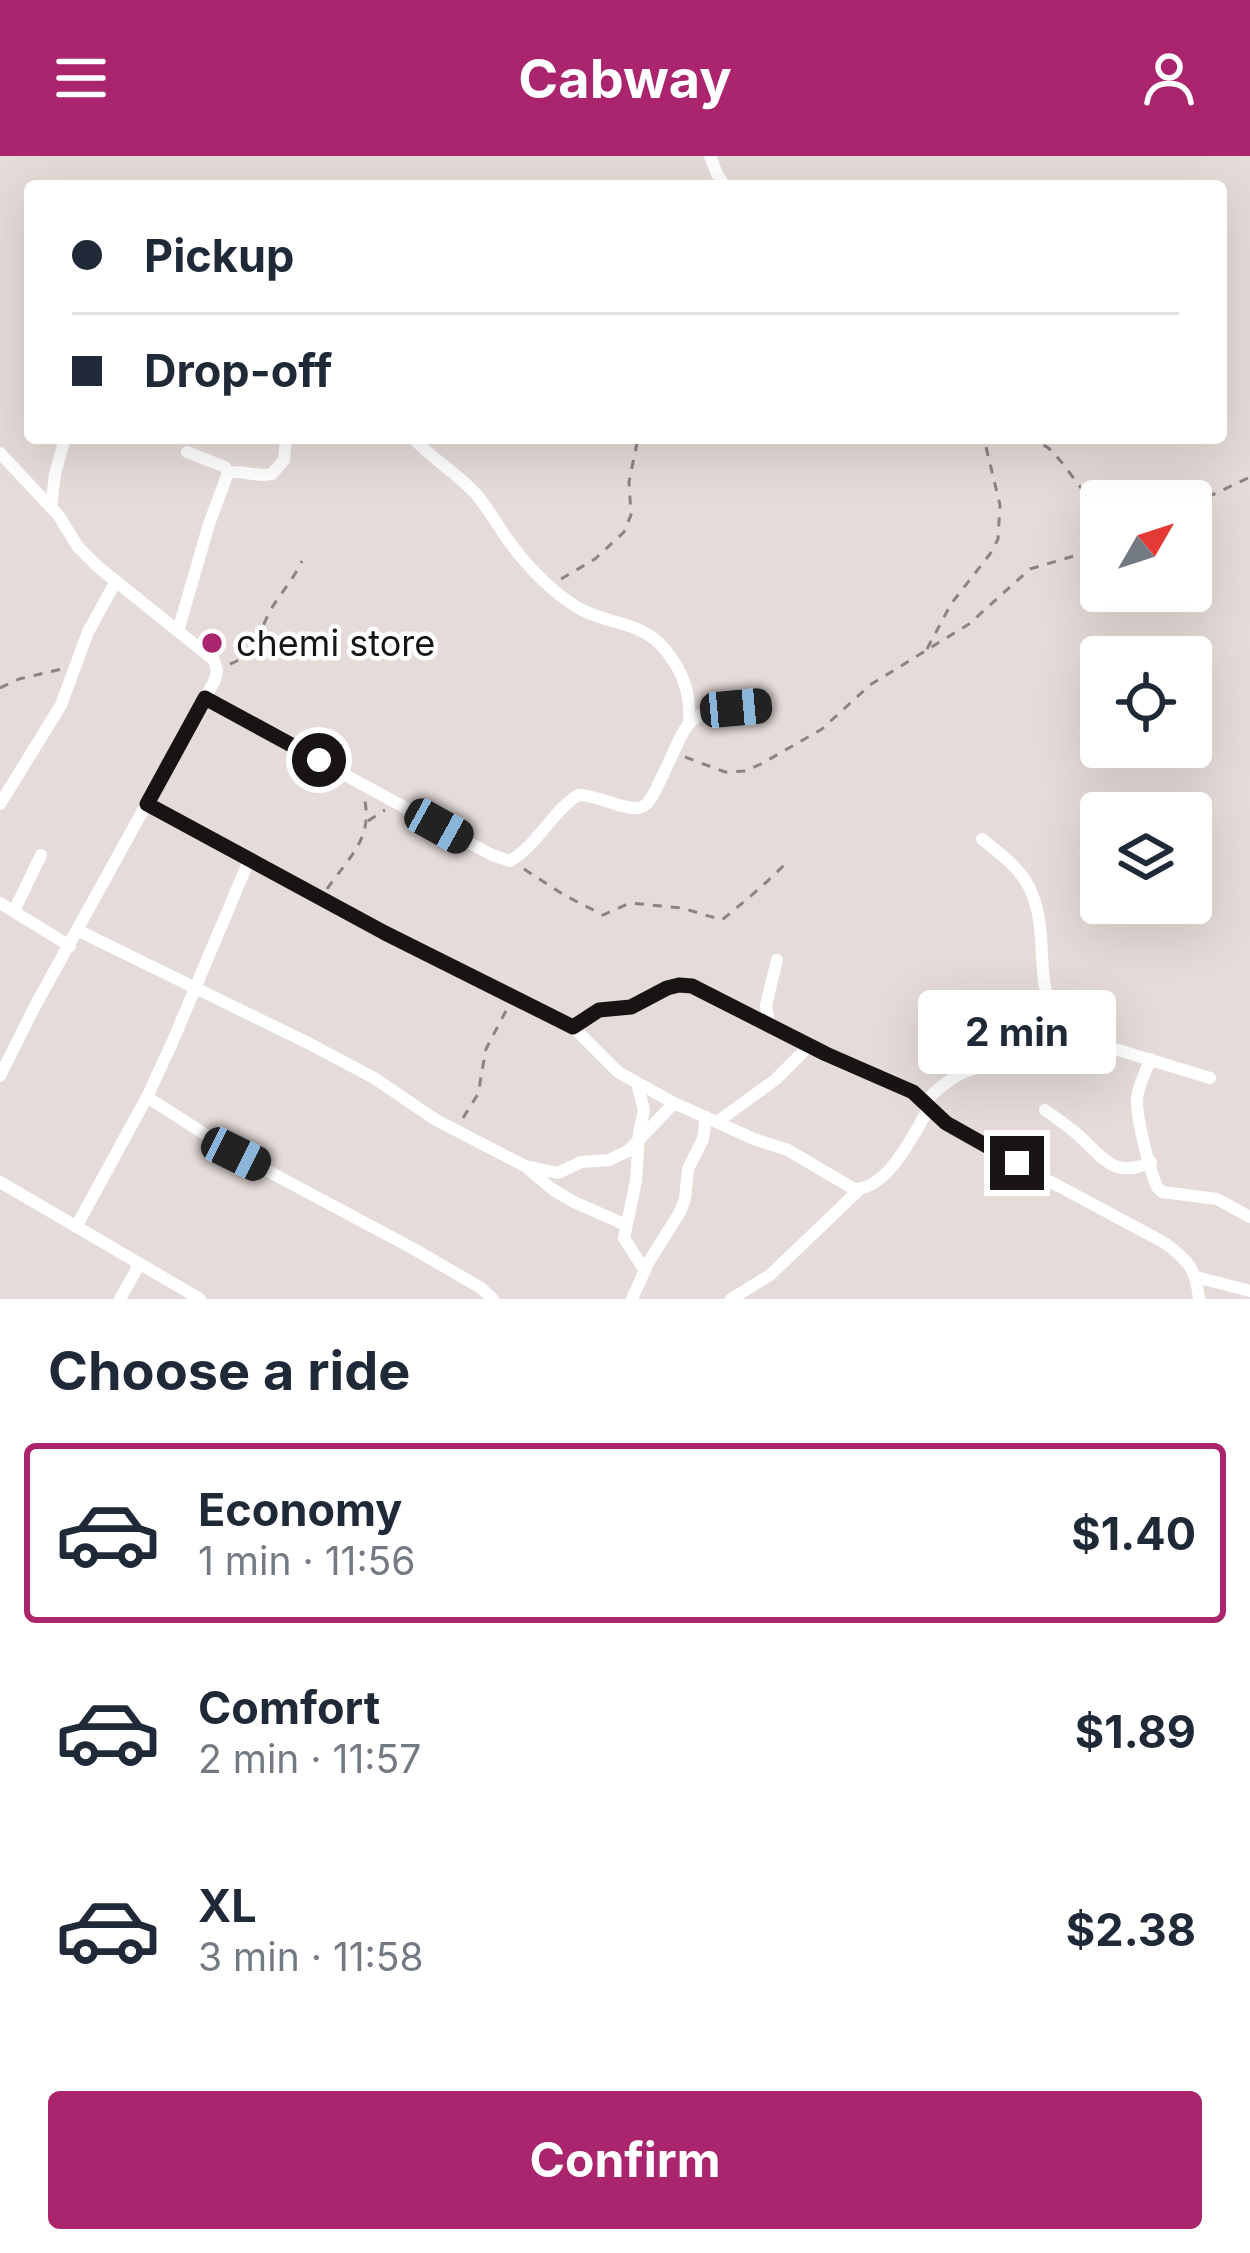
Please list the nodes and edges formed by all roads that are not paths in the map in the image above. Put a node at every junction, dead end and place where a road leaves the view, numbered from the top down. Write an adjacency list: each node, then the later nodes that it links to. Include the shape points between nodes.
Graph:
1 (63, 444): 7 (street)
2 (285, 444): 6 (street, via 272,474)
3 (419, 444): 12 (street, via 472,490 549,585 664,648 688,690)
4 (187, 452): 6 (street)
5 (0, 453): 7 (street)
6 (228, 473): 9 (street)
7 (51, 507): 8 (street, via 78,547)
8 (116, 581): 9 (street); 14 (street, via 61,705)
9 (178, 631): 10 (street, via 217,666)
10 (205, 698): 12 (street, via 503,860 515,859 578,795 641,808); 13 (street)
11 (766, 705): 12 (street)
12 (688, 721)
13 (147, 804): 17 (street); 20 (street)
14 (0, 805)
15 (982, 839): 26 (street, via 1028,886)
16 (41, 855): 19 (street)
17 (250, 858): 23 (street); 25 (street)
18 (0, 904): 19 (street)
19 (14, 911): 21 (street)
20 (77, 930): 21 (street); 23 (street)
21 (70, 946): 29 (street)
22 (777, 960): 24 (street)
23 (196, 988): 32 (street); 39 (street)
24 (769, 1024): 25 (street, via 683,984 633,1007 599,1010); 27 (street)
25 (573, 1027): 31 (street)
26 (1061, 1036): 28 (street); 34 (street, via 967,1070)
27 (810, 1045): 34 (street); 36 (street, via 775,1080)
28 (1150, 1059): 30 (street); 38 (street, via 1137,1100)
29 (0, 1076)
30 (1210, 1078)
31 (637, 1083): 33 (street); 37 (street, via 644,1105)
32 (147, 1097): 44 (street); 51 (street)
33 (674, 1103): 36 (street); 37 (street)
34 (927, 1104): 41 (street, via 902,1155); 47 (street, via 980,1144 1165,1243)
35 (1046, 1110): 38 (street, via 1113,1165)
36 (712, 1119): 41 (street); 46 (street, via 688,1169 680,1212)
37 (638, 1140): 39 (street, via 609,1160 563,1172); 43 (street)
38 (1150, 1162): 42 (street, via 1162,1192 1216,1199)
39 (525, 1166): 43 (street, via 574,1202)
40 (0, 1182): 44 (street)
41 (860, 1190): 53 (street, via 770,1275)
42 (1250, 1217)
43 (626, 1225): 46 (street, via 625,1240)
44 (76, 1227): 45 (street)
45 (139, 1265): 49 (street); 50 (street)
46 (645, 1271): 52 (street)
47 (1196, 1277): 48 (street); 54 (street)
48 (1248, 1294)
49 (121, 1299)
50 (200, 1299)
51 (494, 1299)
52 (632, 1299)
53 (731, 1299)
54 (1198, 1299)

